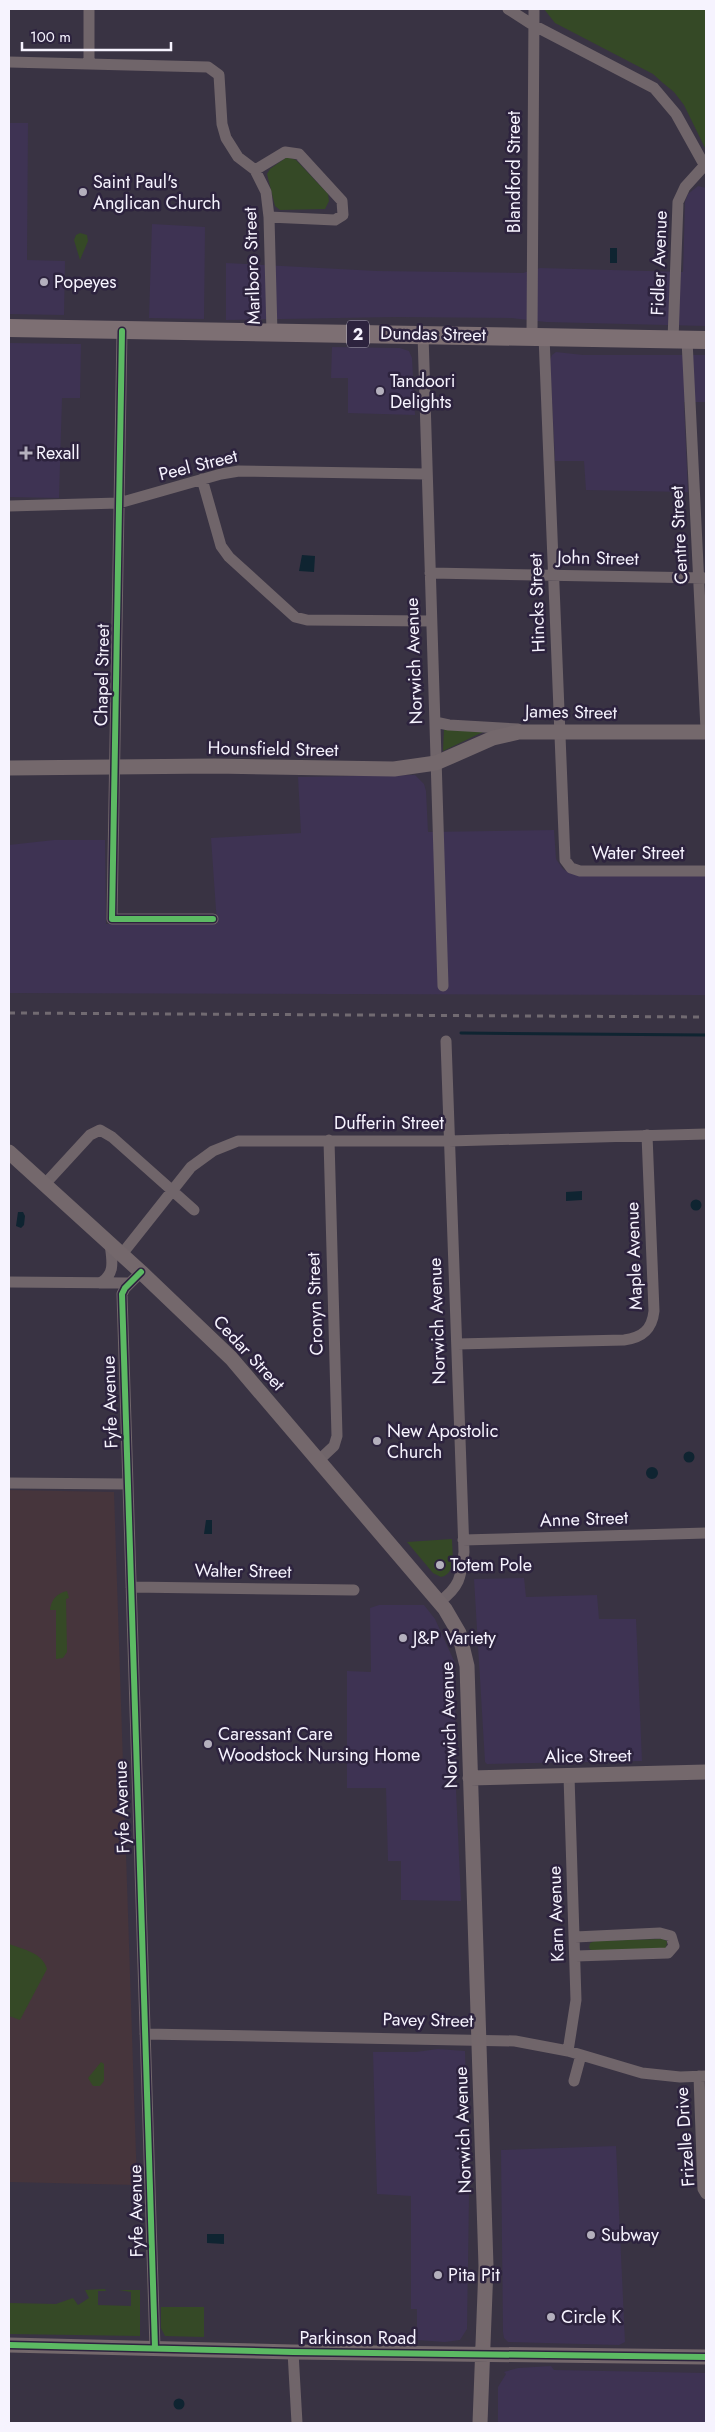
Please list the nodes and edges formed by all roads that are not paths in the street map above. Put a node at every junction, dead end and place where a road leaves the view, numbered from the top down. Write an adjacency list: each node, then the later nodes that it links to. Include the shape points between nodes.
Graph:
1 (89, 9): 6 (street)
2 (508, 9): 4 (street)
3 (534, 9): 4 (street, Blandford Street)
4 (533, 24): 7 (street, via 654,88 676,114); 14 (street, Blandford Street)
5 (9, 62): 6 (street)
6 (89, 64): 8 (street, via 208,67 214,70 221,84 222,124 226,138 238,157)
7 (705, 167): 15 (street, Fidler Avenue, via 685,187 678,202)
8 (255, 170): 9 (street, Marlboro Street, via 266,192); 9 (street, via 285,152 297,153 344,205 343,215 335,220)
9 (269, 217): 12 (street, Marlboro Street)
10 (9, 328): 11 (main road, Dundas Street / 2)
11 (122, 331): 12 (main road, Dundas Street / 2); 19 (street, Chapel Street)
12 (272, 333): 13 (main road, Dundas Street / 2)
13 (423, 334): 14 (main road, Dundas Street / 2); 17 (street, Norwich Avenue)
14 (538, 336): 15 (main road, Dundas Street / 2); 22 (street, Hincks Street)
15 (680, 340): 16 (main road, Dundas Street / 2); 23 (street, Centre Street)
16 (706, 340)
17 (426, 474): 18 (street, Peel Street, via 252,470); 21 (street, Norwich Avenue)
18 (202, 479): 19 (street, Peel Street); 24 (street, via 219,539 229,557 295,617 307,620)
19 (119, 503): 20 (street, Peel Street); 31 (street, Chapel Street)
20 (9, 506)
21 (430, 573): 22 (street, John Street); 24 (street, Norwich Avenue)
22 (553, 574): 23 (street, John Street); 27 (street, Hincks Street)
23 (702, 578): 28 (street, Centre Street)
24 (431, 621): 25 (street, Norwich Avenue)
25 (435, 722): 26 (street, James Street, via 449,726); 29 (street, Norwich Avenue)
26 (529, 731): 27 (main road, James Street); 29 (main road, Hounsfield Street, via 493,738)
27 (559, 731): 28 (main road, James Street); 32 (street, Hincks Street, via 564,851 565,860)
28 (706, 731)
29 (436, 763): 31 (main road, Hounsfield Street, via 394,769); 35 (street, Norwich Avenue)
30 (9, 768): 31 (main road, Hounsfield Street)
31 (115, 768): 34 (street, Chapel Street, via 112,919)
32 (571, 868): 33 (street, Water Street, via 580,871)
33 (706, 871)
34 (213, 920)
35 (443, 986)
36 (446, 1041): 40 (street, Norwich Avenue)
37 (706, 1134): 38 (street, Dufferin Street)
38 (647, 1135): 40 (street, Dufferin Street); 51 (street, Maple Avenue, via 654,1311 653,1321 646,1332 624,1340)
39 (329, 1140): 40 (street, Dufferin Street); 43 (street, Dufferin Street, via 257,1140 230,1144 202,1158); 52 (street, Cronyn Street, via 336,1436 334,1446)
40 (449, 1141): 51 (street, Norwich Avenue)
41 (9, 1152): 42 (main road, Cedar Street)
42 (44, 1185): 43 (street, via 92,1134 100,1130); 45 (main road, Cedar Street)
43 (172, 1190): 44 (street); 46 (street, Dufferin Street)
44 (194, 1210)
45 (110, 1244): 46 (main road, Cedar Street); 49 (street, via 112,1268 109,1278)
46 (122, 1254): 47 (main road, Cedar Street)
47 (141, 1272): 50 (street, Fyfe Avenue); 52 (main road, Cedar Street, via 231,1358)
48 (9, 1282): 49 (street)
49 (100, 1283): 50 (street)
50 (130, 1283): 54 (street, Fyfe Avenue, via 122,1294)
51 (457, 1344): 56 (street, Norwich Avenue)
52 (319, 1460): 59 (main road, Cedar Street)
53 (9, 1483): 54 (street)
54 (127, 1484): 57 (street, Fyfe Avenue)
55 (706, 1533): 56 (street, Anne Street)
56 (464, 1540): 59 (street, Norwich Avenue, via 460,1579 453,1592)
57 (131, 1587): 58 (street, Walter Street); 65 (street, Fyfe Avenue)
58 (354, 1590)
59 (439, 1602): 62 (main road, Norwich Avenue, via 458,1632 465,1654)
60 (706, 1772): 61 (main road, Alice Street)
61 (569, 1776): 62 (main road, Alice Street); 63 (street, Karn Avenue)
62 (470, 1778): 66 (main road, Norwich Avenue)
63 (575, 1937): 64 (street, Karn Avenue); 64 (street, via 660,1934 670,1936 674,1946 664,1954)
64 (576, 1956): 67 (street, Karn Avenue, via 576,2014)
65 (145, 2034): 66 (street, Pavey Street); 73 (street, Fyfe Avenue)
66 (479, 2038): 67 (street, Pavey Street); 75 (main road, Norwich Avenue, via 486,2266)
67 (568, 2051): 68 (street, Pavey Street)
68 (581, 2055): 69 (street, Pavey Street, via 652,2075); 70 (street)
69 (702, 2076): 71 (street, Frizelle Drive, via 703,2189)
70 (574, 2081)
71 (706, 2194)
72 (9, 2345): 73 (main road, Parkinson Road)
73 (155, 2348): 74 (main road, Parkinson Road)
74 (294, 2352): 75 (main road, Parkinson Road); 77 (street)
75 (483, 2354): 76 (main road, Parkinson Road); 78 (main road, Norwich Avenue)
76 (706, 2357)
77 (297, 2423)
78 (480, 2423)

